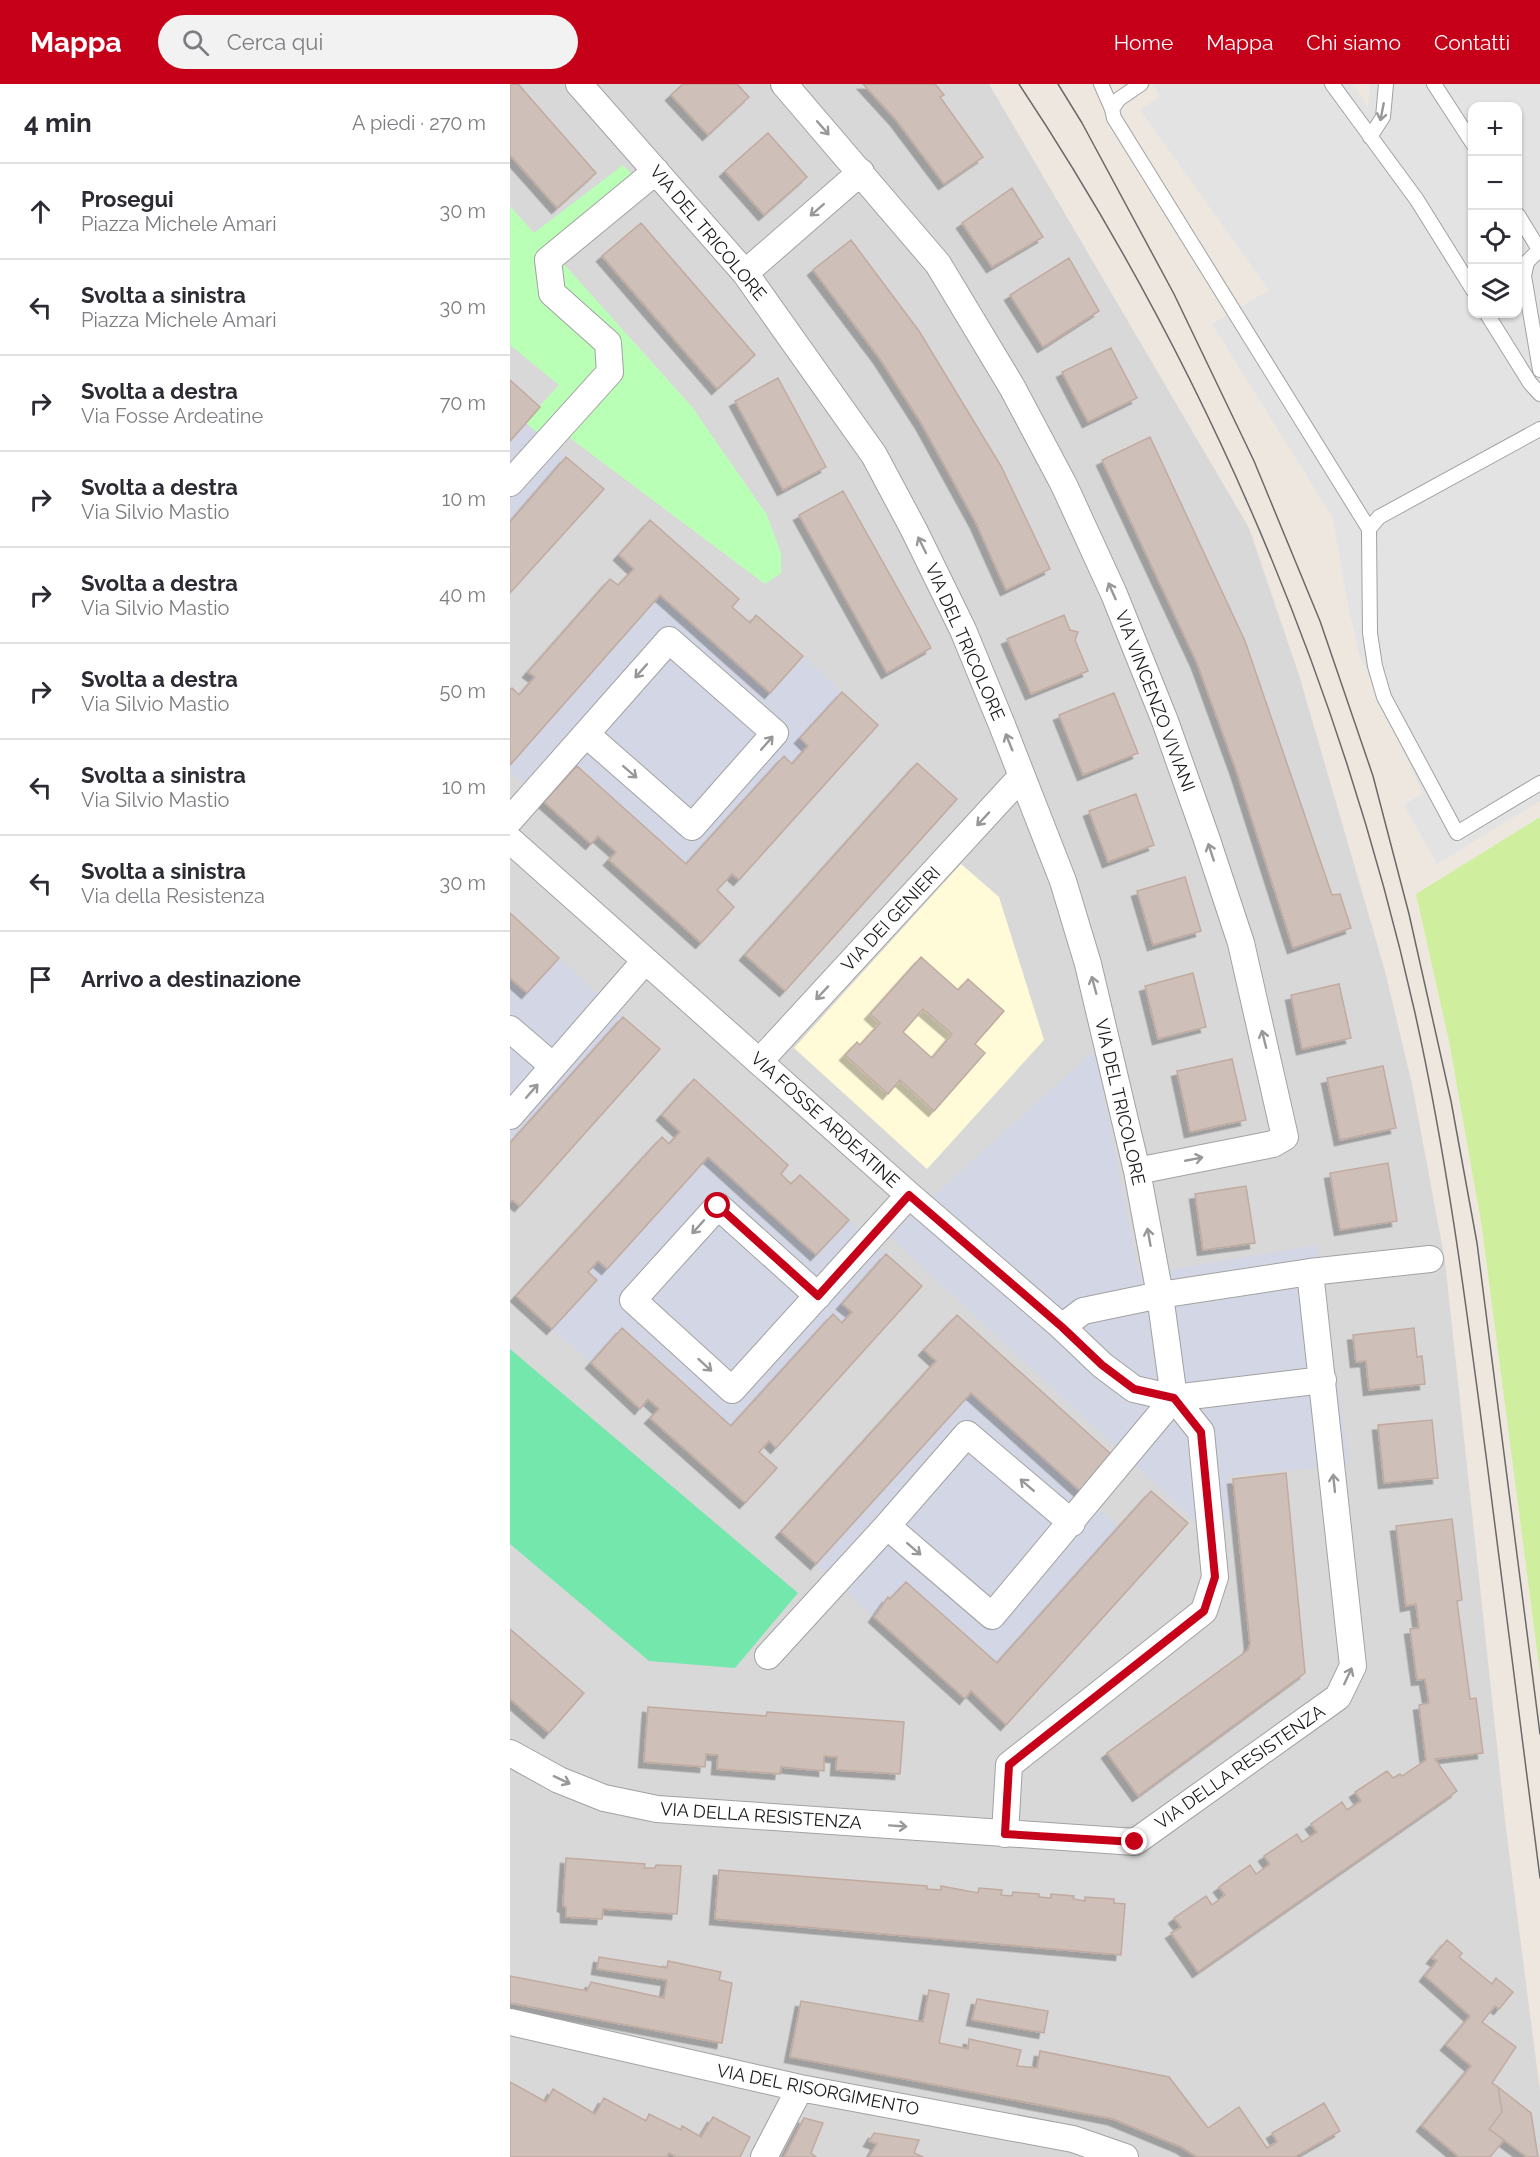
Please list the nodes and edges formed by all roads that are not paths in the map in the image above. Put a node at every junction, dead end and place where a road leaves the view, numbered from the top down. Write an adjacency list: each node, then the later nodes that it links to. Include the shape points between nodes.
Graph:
1 (579, 84): 11 (street, VIA DEL TRICOLORE)
2 (784, 84): 12 (street, VIA VINCENZO VIVIANI, one-way to 12)
3 (1101, 84): 8 (lane)
4 (1141, 84): 8 (lane, via 1119,99)
5 (1332, 84): 10 (lane)
6 (1386, 84): 10 (lane, one-way to 10, via 1383,117)
7 (1434, 84): 9 (lane)
8 (1112, 109): 22 (lane)
9 (1468, 136)
10 (1370, 137): 16 (lane, via 1417,201)
11 (656, 171): 15 (street, VIA DEL TRICOLORE); 21 (street, via 548,260 552,293 608,344 610,372)
12 (861, 172): 15 (street, one-way to 15); 33 (street, VIA VINCENZO VIVIANI, one-way to 12, via 1273,1144 1285,1137 1241,944 1166,720 1064,485 1012,387 938,264)
13 (1522, 221): 14 (lane)
14 (1540, 250): 18 (lane, via 1527,262 1524,276)
15 (745, 273): 24 (street, VIA DEL TRICOLORE, one-way to 15, via 963,630 884,474)
16 (1468, 282)
17 (1489, 318): 19 (lane)
18 (1540, 370)
19 (1540, 394)
20 (1540, 429): 22 (lane, via 1379,517)
21 (510, 483)
22 (1369, 529): 25 (lane, via 1370,633 1384,697 1457,832)
23 (586, 734): 23 (street, one-way to 23, via 692,827 775,733 669,640); 26 (street)
24 (1022, 776): 30 (street, VIA DEI GENIERI, one-way to 30); 33 (street, VIA DEL TRICOLORE, one-way to 24, via 1088,964 1063,881)
25 (1540, 783)
26 (510, 820)
27 (510, 840): 28 (street, VIA FOSSE ARDEATINE)
28 (645, 961): 30 (street, VIA FOSSE ARDEATINE); 31 (street)
29 (510, 1029): 31 (street)
30 (759, 1062): 34 (street, VIA FOSSE ARDEATINE)
31 (553, 1066): 32 (street, one-way to 31)
32 (510, 1116)
33 (1137, 1171): 37 (street, VIA DEL TRICOLORE, one-way to 33)
34 (909, 1195): 38 (street); 39 (street, VIA FOSSE ARDEATINE)
35 (1430, 1260): 36 (street)
36 (1310, 1272): 37 (street); 40 (street, VIA DELLA RESISTENZA)
37 (1160, 1295): 39 (street, via 1083,1311); 41 (street)
38 (818, 1296): 38 (street, one-way to 38, via 718,1206 633,1300 732,1390)
39 (1062, 1327): 41 (street, VIA FOSSE ARDEATINE, via 1134,1389)
40 (1323, 1380): 41 (street, VIA FOSSE ARDEATINE); 46 (street, VIA DELLA RESISTENZA, one-way to 40, via 1135,1842 1338,1698 1353,1666)
41 (1174, 1398): 42 (street); 46 (street, via 1201,1432 1215,1577 1204,1611 1009,1765)
42 (1072, 1523): 43 (street, one-way to 43, via 967,1434); 43 (street, one-way to 42, via 992,1616)
43 (887, 1526): 44 (street)
44 (768, 1656)
45 (510, 1753): 46 (street, VIA DELLA RESISTENZA, one-way to 46, via 604,1798 657,1809)
46 (1005, 1834)
47 (510, 2022): 48 (street, VIA DEL RISORGIMENTO)
48 (800, 2088): 49 (street, VIA DEL RISORGIMENTO); 50 (street)
49 (1069, 2148): 51 (street, VIA DEL RISORGIMENTO)
50 (764, 2157)
51 (1125, 2157)

